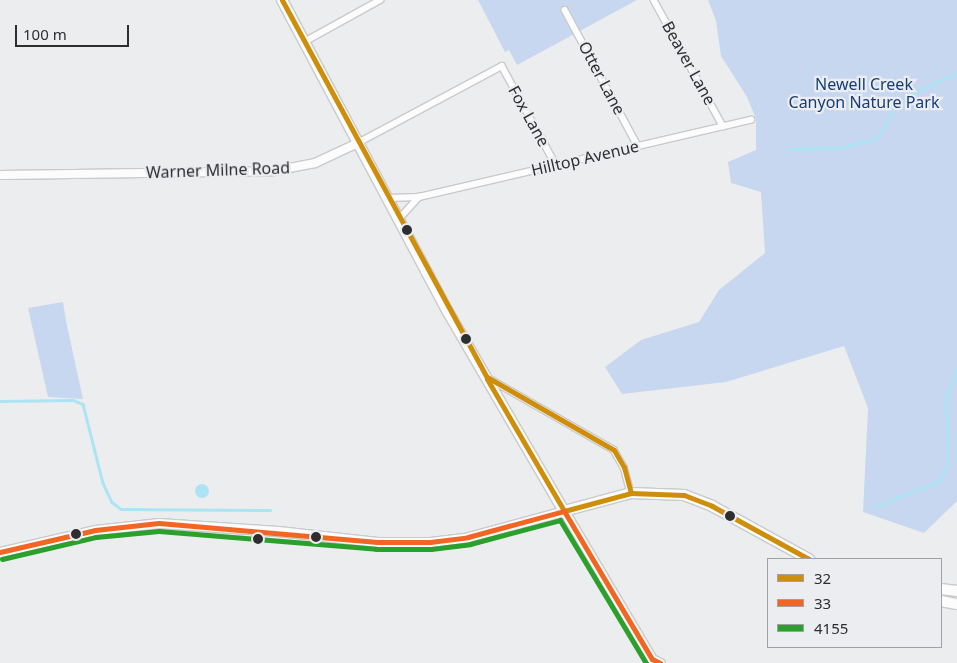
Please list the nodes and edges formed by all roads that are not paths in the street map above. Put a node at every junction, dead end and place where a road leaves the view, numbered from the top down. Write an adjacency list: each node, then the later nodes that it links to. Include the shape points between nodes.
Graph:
1 (282, 0): 5 (main road)
2 (380, 0): 5 (street)
3 (654, 0): 8 (street, Beaver Lane)
4 (566, 10): 10 (street, Otter Lane)
5 (304, 42): 9 (main road)
6 (502, 66): 9 (street, Warner Milne Road); 11 (street, Fox Lane)
7 (751, 120): 8 (street, Hilltop Avenue)
8 (723, 126): 10 (street, Hilltop Avenue)
9 (358, 143): 12 (street, Warner Milne Road, via 315,163 274,171); 14 (main road)
10 (638, 146): 11 (street, Hilltop Avenue)
11 (556, 165): 13 (street, Hilltop Avenue)
12 (0, 175)
13 (418, 197): 14 (street, Hilltop Avenue); 15 (street)
14 (388, 198): 15 (main road)
15 (399, 219): 16 (main road)
16 (486, 377): 17 (street, via 617,452); 18 (main road)
17 (631, 494): 18 (main road); 20 (main road, via 673,493 702,501)
18 (564, 511): 19 (main road, via 456,540 430,542 377,542 278,530 159,524 94,530); 25 (main road)
19 (0, 552)
20 (808, 558)
21 (942, 589): 22 (main road)
22 (957, 591)
23 (943, 602): 24 (main road)
24 (957, 602)
25 (654, 662)

